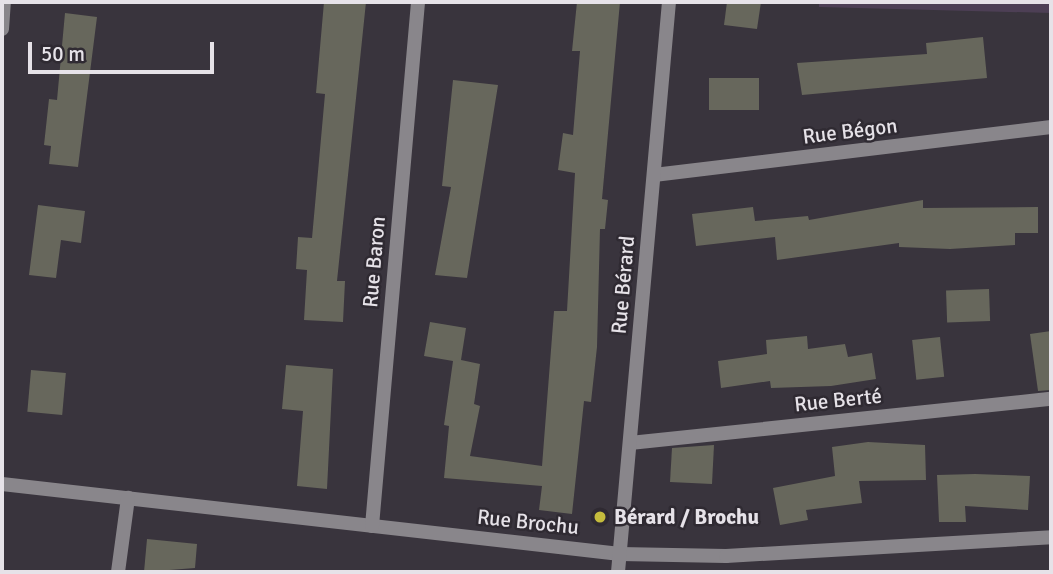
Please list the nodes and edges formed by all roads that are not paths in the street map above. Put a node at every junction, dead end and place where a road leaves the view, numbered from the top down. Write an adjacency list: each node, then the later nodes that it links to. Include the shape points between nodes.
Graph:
1 (4, 2): 4 (street)
2 (418, 2): 11 (street, Rue Baron)
3 (669, 2): 6 (street, Rue Bérard)
4 (2, 29)
5 (1051, 127): 6 (street, Rue Bégon)
6 (654, 175): 8 (street, Rue Bérard)
7 (1051, 399): 8 (street, Rue Berté)
8 (630, 443): 13 (street, Rue Bérard)
9 (2, 484): 10 (street, Rue Brochu)
10 (128, 498): 11 (street, Rue Brochu); 14 (street)
11 (372, 526): 13 (street, Rue Brochu)
12 (1051, 537): 13 (street, Rue Brochu, via 726,556)
13 (620, 554): 15 (street, Rue Bérard)
14 (118, 572)
15 (618, 572)

